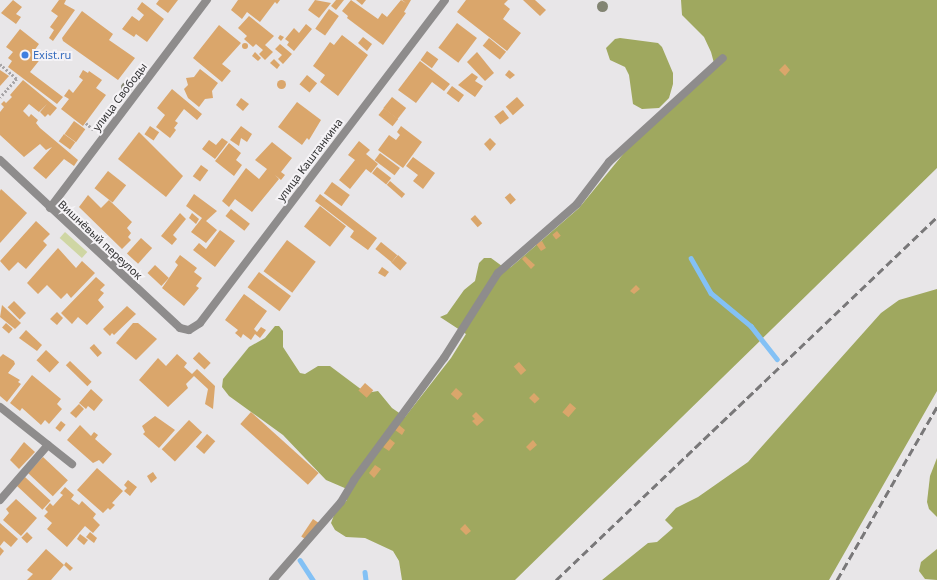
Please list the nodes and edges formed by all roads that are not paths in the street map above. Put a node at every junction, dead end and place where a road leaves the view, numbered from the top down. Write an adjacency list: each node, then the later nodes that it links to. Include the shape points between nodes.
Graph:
1 (207, 0): 5 (street, улица Свободы)
2 (445, 0): 6 (street, улица Каштанкина, via 200,324)
3 (723, 58): 11 (street, via 609,162 577,204 498,273 444,358 354,480 341,502)
4 (0, 160): 5 (street, Вишнёвый переулок)
5 (50, 208): 6 (street, Вишнёвый переулок, via 180,328)
6 (189, 330)
7 (0, 407): 8 (street)
8 (48, 445): 9 (street); 10 (street)
9 (72, 464)
10 (0, 500)
11 (272, 580)

